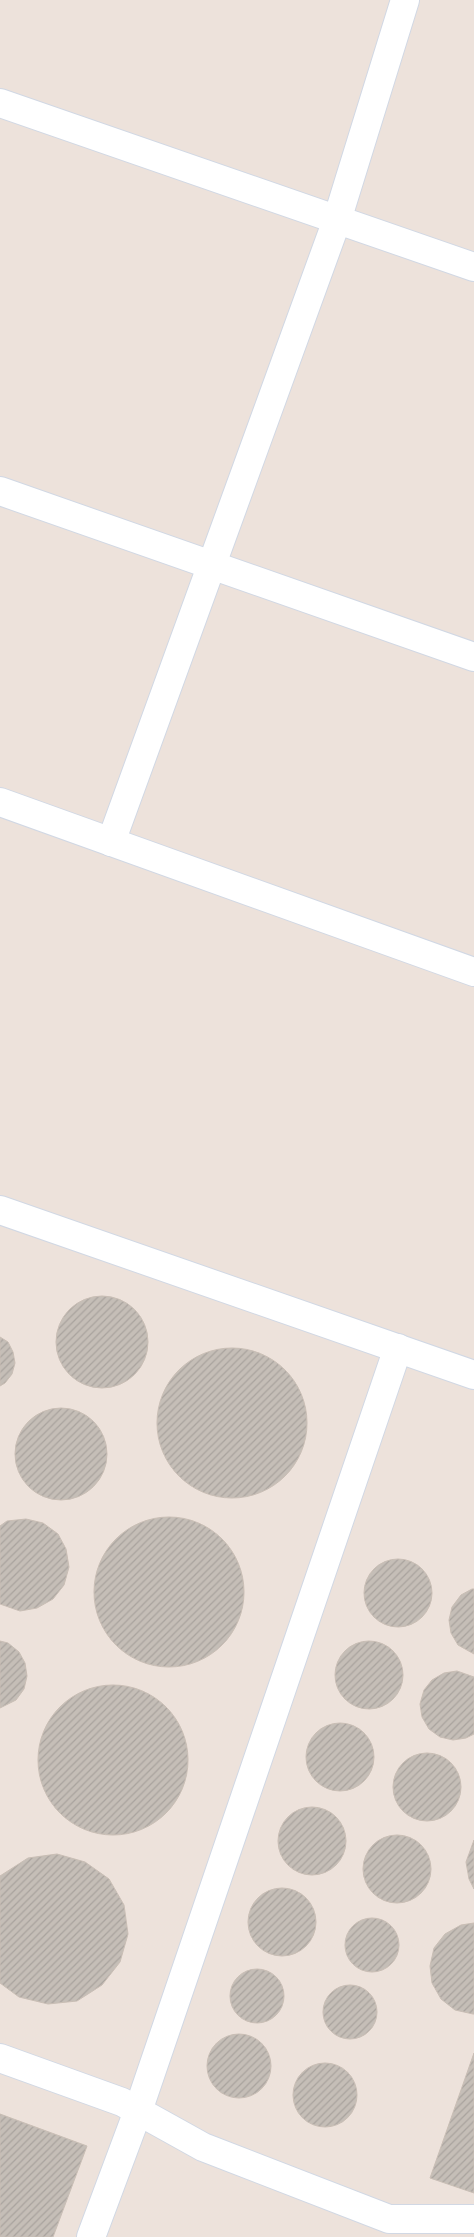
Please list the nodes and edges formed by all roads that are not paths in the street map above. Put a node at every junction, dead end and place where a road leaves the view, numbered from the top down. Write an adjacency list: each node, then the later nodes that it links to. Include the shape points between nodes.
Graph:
1 (406, 0): 3 (lane)
2 (0, 103): 3 (lane)
3 (337, 220): 4 (lane); 6 (lane)
4 (474, 267)
5 (0, 491): 6 (lane)
6 (210, 564): 7 (lane); 9 (lane)
7 (474, 657)
8 (0, 802): 9 (lane)
9 (110, 842): 10 (lane)
10 (474, 972)
11 (0, 1210): 12 (lane)
12 (398, 1348): 13 (lane); 15 (lane)
13 (474, 1375)
14 (0, 2058): 15 (lane, via 122,2102)
15 (138, 2111): 16 (lane, via 203,2147 389,2220); 17 (lane)
16 (474, 2219)
17 (91, 2237)

